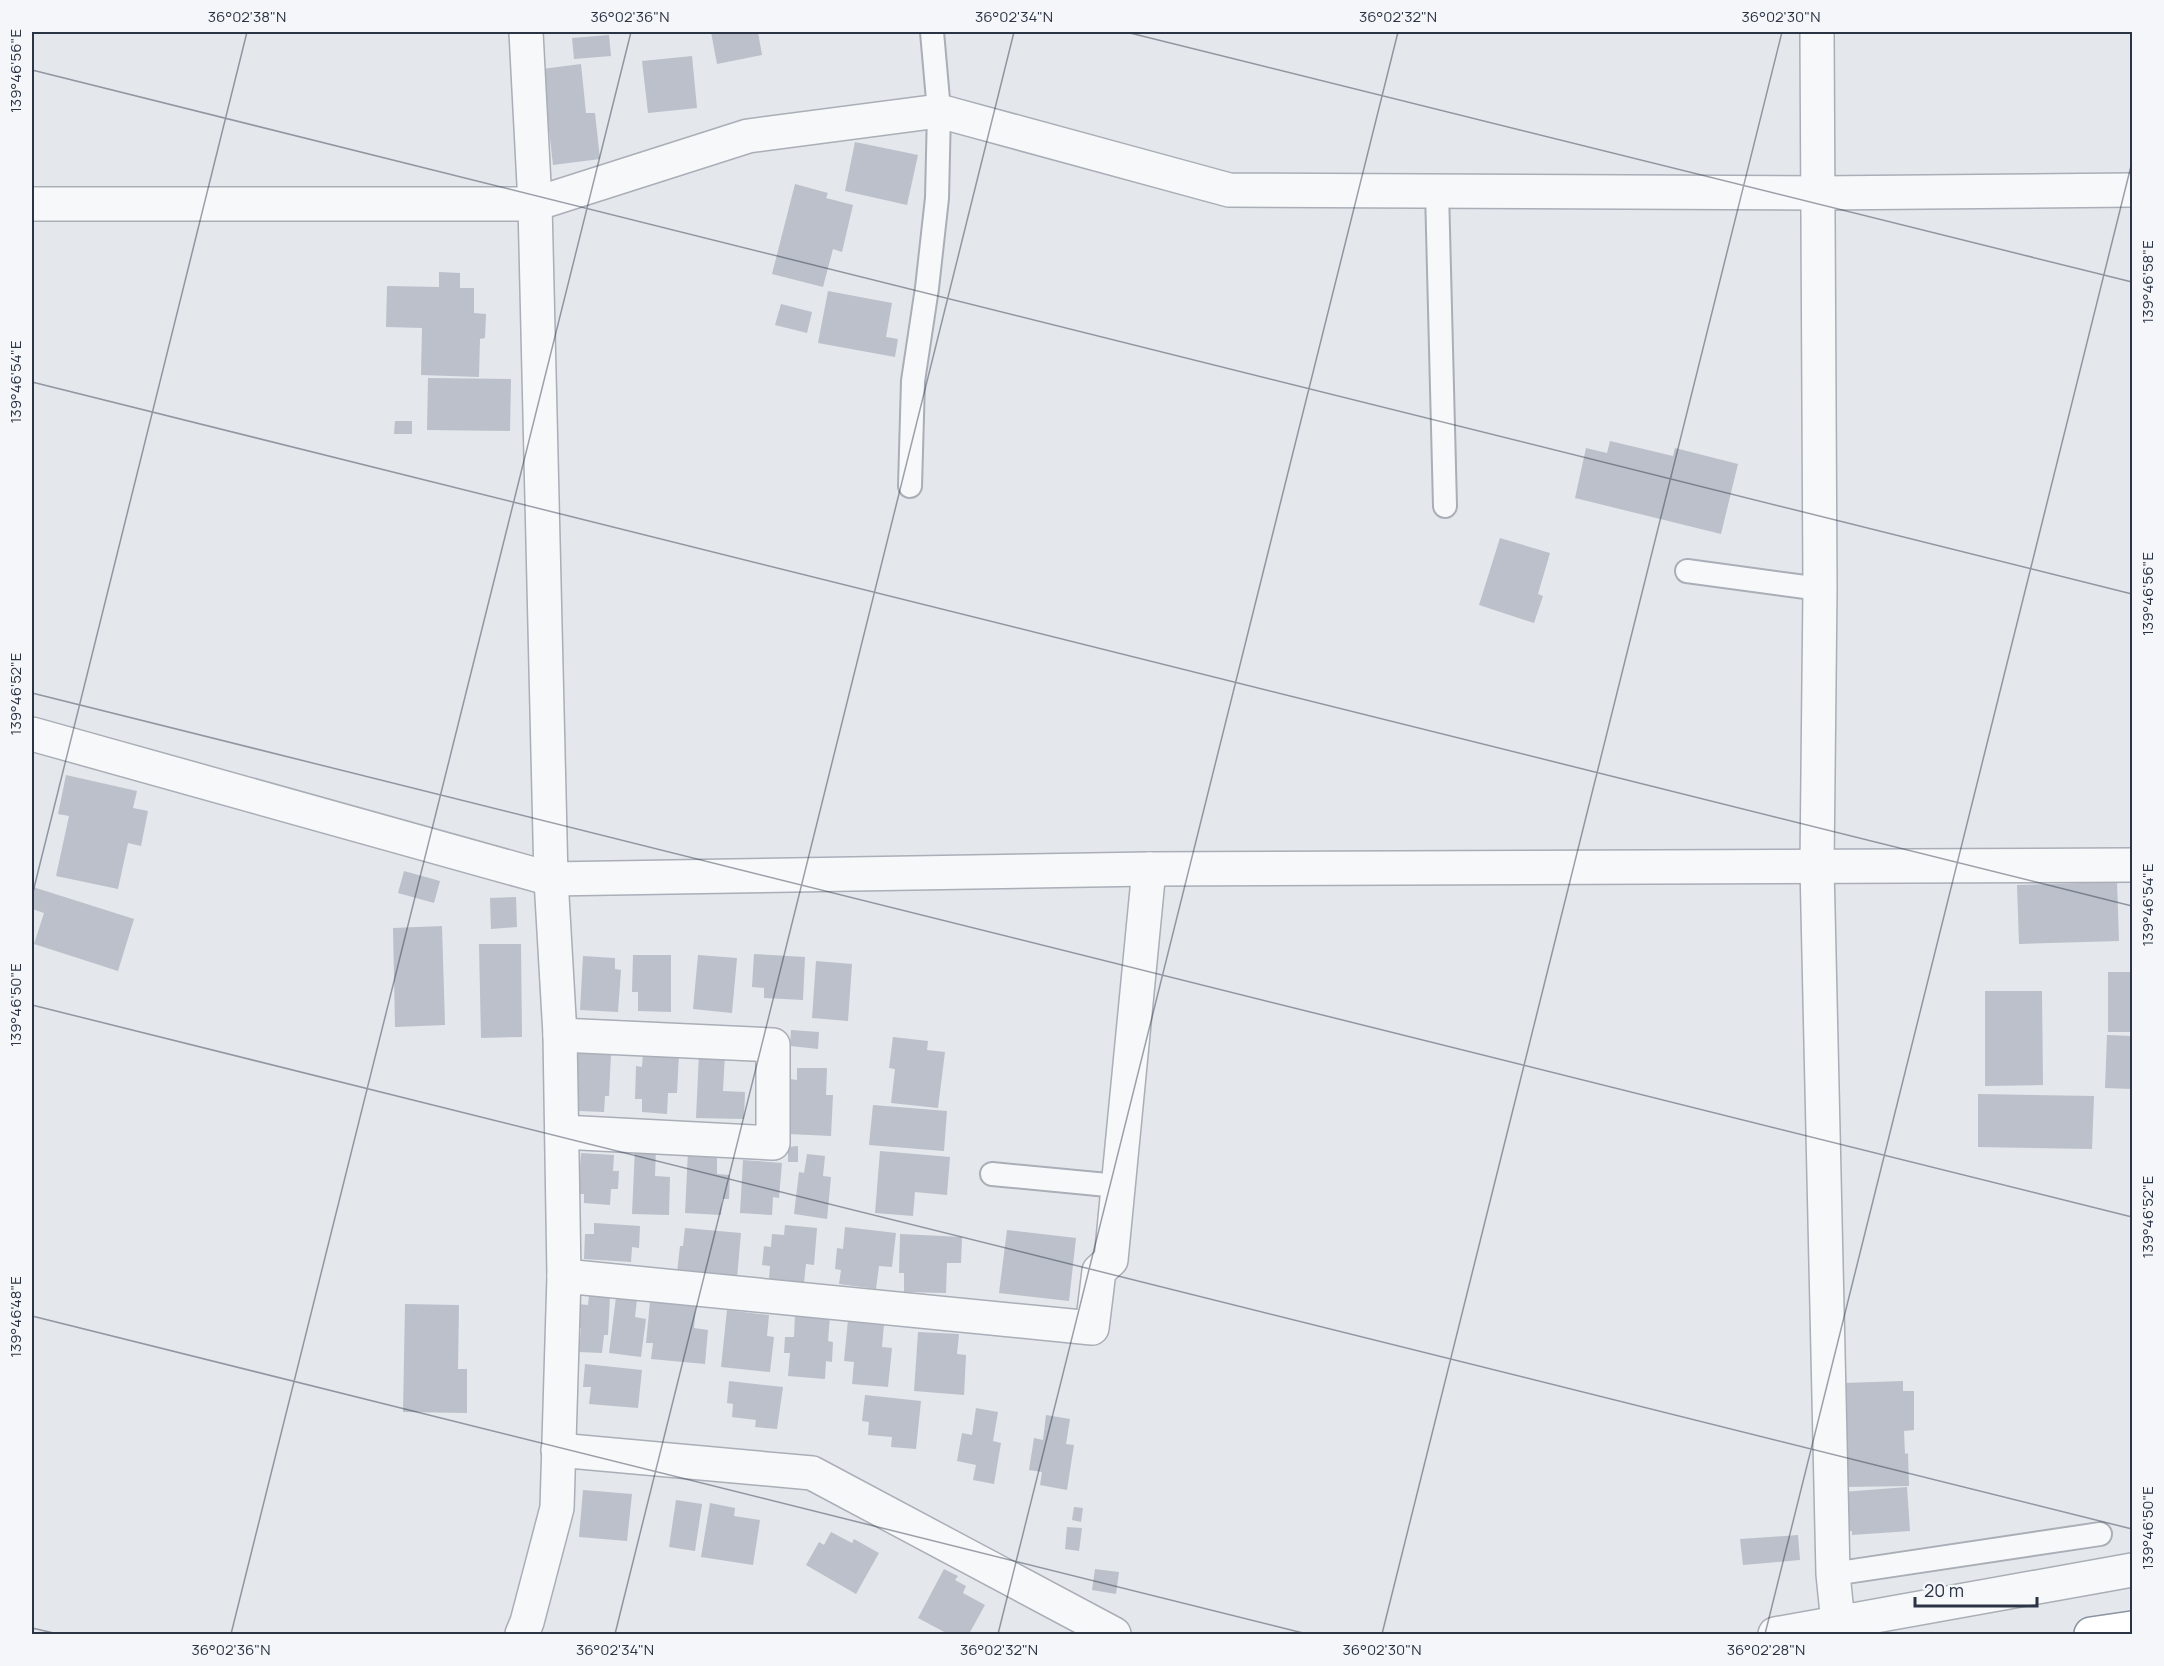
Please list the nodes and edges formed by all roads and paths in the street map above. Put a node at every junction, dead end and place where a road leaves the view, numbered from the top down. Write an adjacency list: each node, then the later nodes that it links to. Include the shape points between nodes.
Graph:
1 (526, 32): 9 (street)
2 (932, 32): 4 (lane)
3 (1817, 32): 7 (street)
4 (939, 111): 6 (street, via 1229,190); 9 (street, via 748,136); 10 (lane, via 937,198 913,381)
5 (2133, 190): 7 (street)
6 (1437, 191): 7 (street); 11 (lane)
7 (1819, 193): 13 (street)
8 (32, 204): 9 (street)
9 (535, 204): 18 (street)
10 (910, 486)
11 (1445, 506)
12 (1687, 571): 13 (lane)
13 (1820, 589): 16 (street)
14 (33, 740): 18 (street)
15 (2133, 865): 16 (street)
16 (1817, 866): 17 (street); 27 (street)
17 (1149, 869): 18 (street); 22 (street)
18 (551, 879): 19 (street)
19 (560, 1035): 20 (street); 20 (street, via 773,1045 773,1143)
20 (562, 1132): 23 (street)
21 (993, 1173): 22 (lane)
22 (1118, 1186): 23 (street, via 1110,1260 1099,1271 1092,1328)
23 (564, 1276): 24 (street)
24 (558, 1450): 30 (street, via 557,1508); 31 (street, via 812,1473)
25 (2100, 1534): 27 (lane)
26 (2133, 1570): 28 (street)
27 (1833, 1574): 28 (street)
28 (1838, 1623): 32 (street)
29 (2133, 1628): 33 (highway)
30 (522, 1635)
31 (1114, 1635)
32 (1775, 1635)
33 (2091, 1635)

